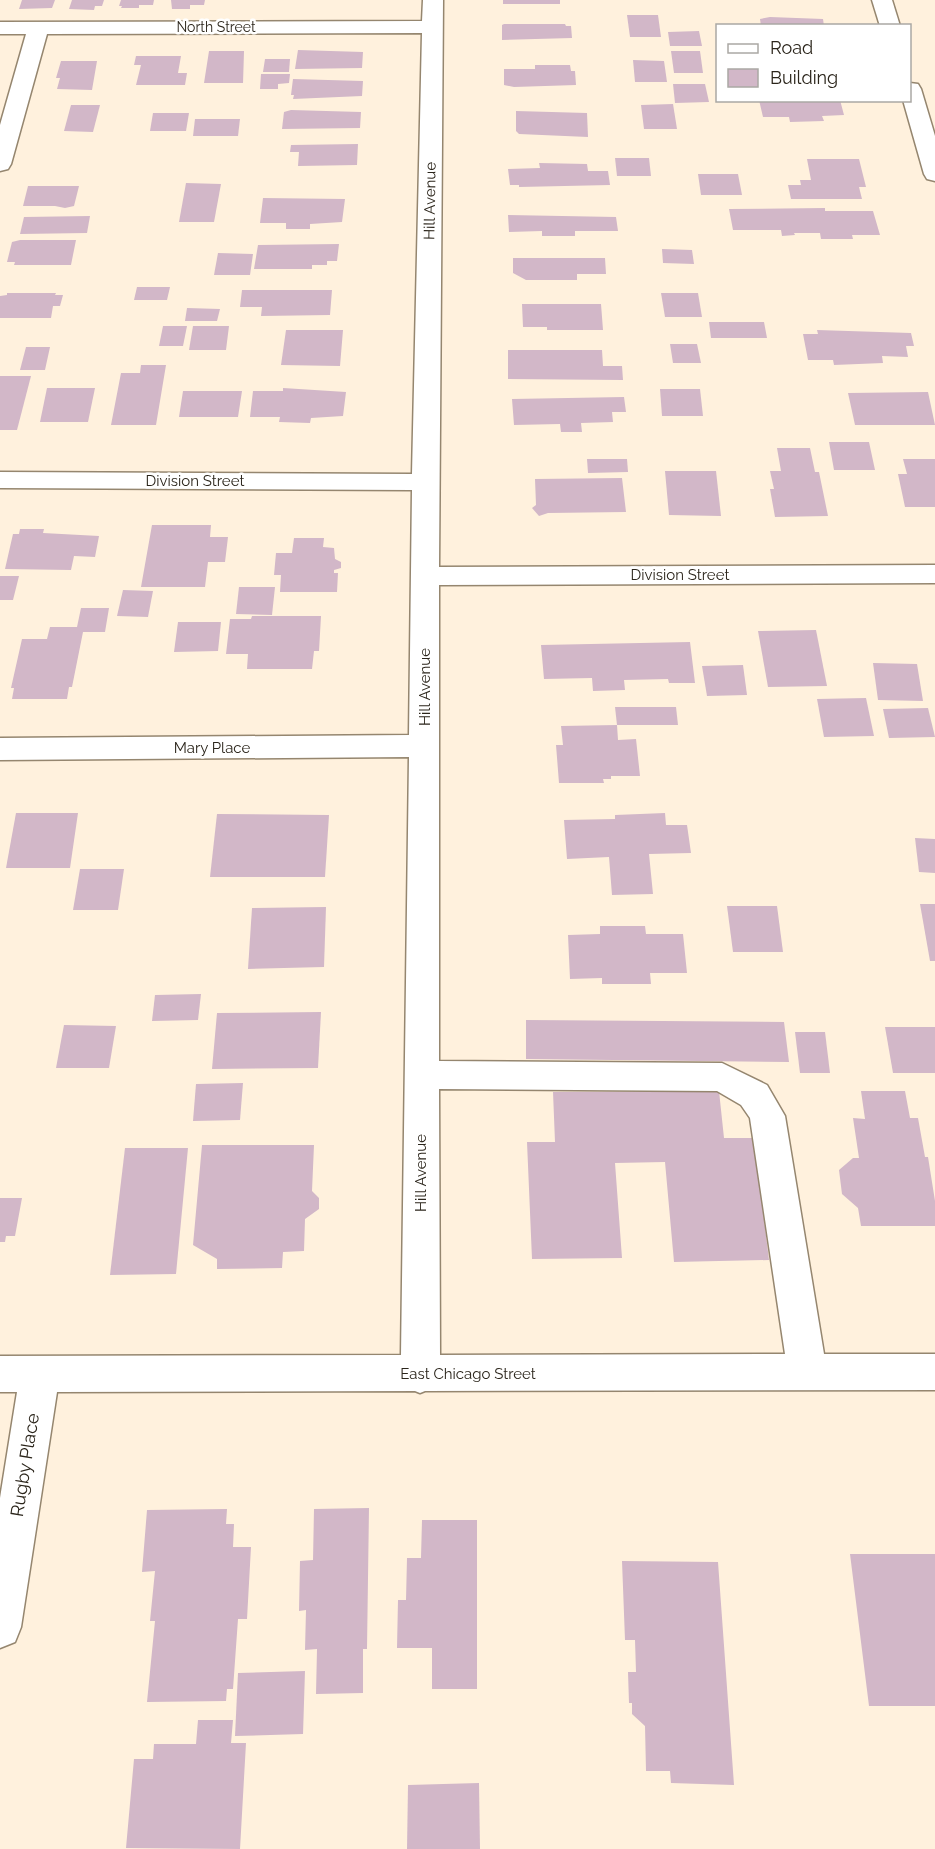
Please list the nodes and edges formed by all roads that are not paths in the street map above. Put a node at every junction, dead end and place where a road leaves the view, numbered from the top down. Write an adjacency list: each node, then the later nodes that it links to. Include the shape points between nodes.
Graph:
1 (882, 0): 3 (street)
2 (433, 13): 5 (street, North Street); 10 (street, Hill Avenue)
3 (889, 24)
4 (0, 28): 5 (street, North Street)
5 (38, 28): 7 (street)
6 (915, 84): 8 (street)
7 (0, 164)
8 (935, 174)
9 (0, 480): 10 (street, Division Street)
10 (426, 482): 12 (street, Hill Avenue)
11 (935, 574): 12 (street, Division Street)
12 (425, 576): 13 (street, Hill Avenue)
13 (424, 746): 14 (street, Mary Place); 15 (street, Hill Avenue)
14 (0, 749)
15 (422, 1075): 17 (street, via 722,1077 754,1095 767,1116); 20 (street, Hill Avenue)
16 (935, 1372): 17 (street, East Chicago Street)
17 (807, 1373): 20 (street, East Chicago Street)
18 (0, 1374): 19 (street, East Chicago Street)
19 (40, 1374): 20 (street, East Chicago Street); 21 (street, Rugby Place)
20 (420, 1375)
21 (0, 1627)

